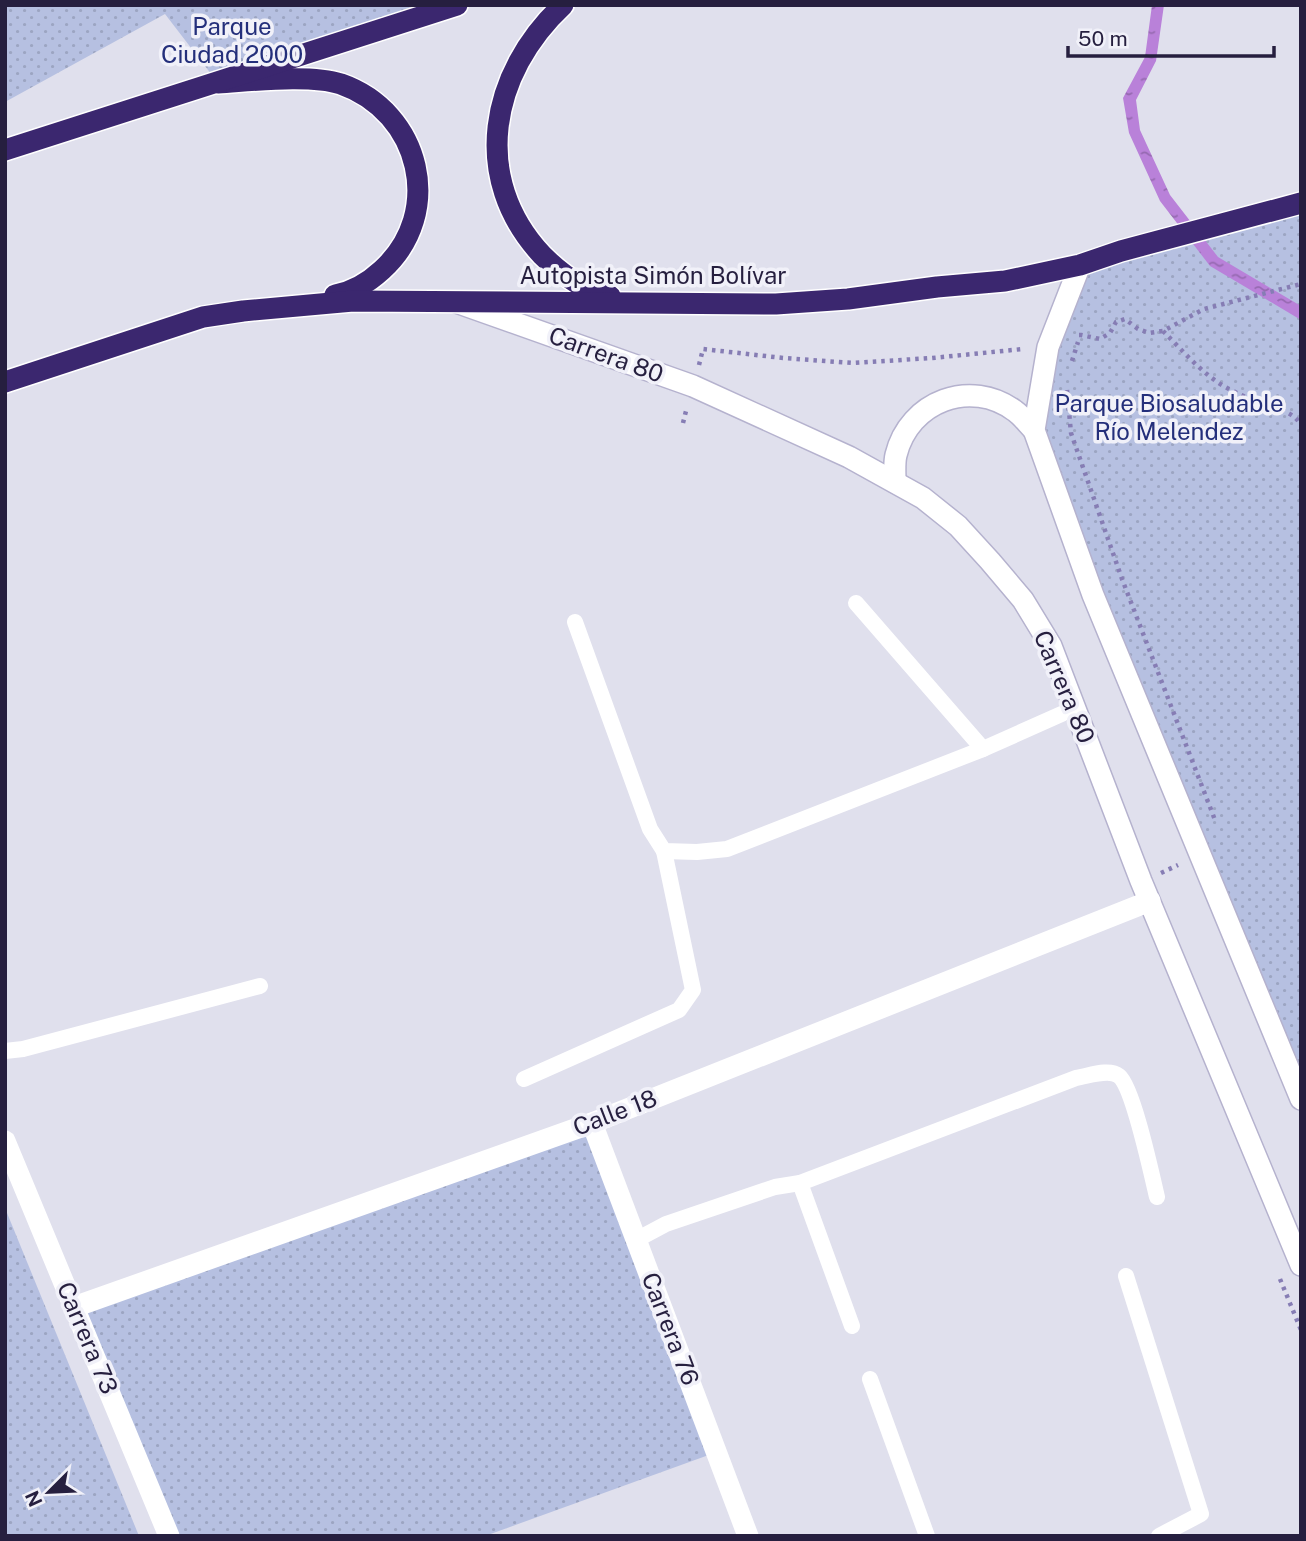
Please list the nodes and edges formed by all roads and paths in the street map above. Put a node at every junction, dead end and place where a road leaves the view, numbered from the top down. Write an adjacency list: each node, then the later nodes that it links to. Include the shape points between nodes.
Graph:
1 (457, 5): 3 (highway)
2 (563, 5): 9 (highway, via 526,50 502,102 496,141 505,197 524,233 562,274 596,293)
3 (219, 83): 4 (highway); 10 (highway, via 305,79 340,84 372,99 397,124 418,177 417,205 409,232 401,249 375,277 342,294)
4 (5, 150)
5 (1301, 203): 6 (highway, Autopista Simón Bolívar)
6 (1080, 265): 9 (highway, Autopista Simón Bolívar, via 1005,281 848,299); 13 (main road)
7 (1301, 284): 11 (path, via 1204,309)
8 (452, 300): 9 (highway, Autopista Simón Bolívar); 10 (highway, Autopista Simón Bolívar, via 353,301); 17 (main road, Carrera 80)
9 (663, 304)
10 (243, 311): 15 (highway, Autopista Simón Bolívar, via 203,317)
11 (1163, 331): 12 (path, via 1149,333 1125,318 1100,339); 19 (path, via 1225,387 1297,417)
12 (1081, 335): 13 (path); 14 (path)
13 (1048, 346): 17 (path, via 853,363 703,349); 20 (main road)
14 (1072, 363)
15 (5, 382)
16 (1068, 382): 26 (path, via 1071,433)
17 (693, 386): 18 (path); 21 (main road, Carrera 80)
18 (683, 423)
19 (1301, 425)
20 (1034, 430): 21 (main road, via 1016,411 994,399 968,395 943,399 921,412 905,432 895,456); 34 (main road, via 1093,595)
21 (895, 482): 24 (main road, Carrera 80, via 958,526 1023,600 1051,646)
22 (856, 603): 25 (lane)
23 (575, 622): 27 (lane, via 650,829)
24 (1075, 708): 25 (lane); 30 (main road, Carrera 80)
25 (983, 749): 27 (lane, via 727,849)
26 (1215, 820)
27 (664, 851): 33 (lane, via 693,990 679,1010)
28 (1184, 863): 29 (path)
29 (1157, 874)
30 (1150, 901): 35 (main road, Calle 18); 40 (main road, Carrera 80)
31 (260, 986): 32 (lane)
32 (5, 1051)
33 (524, 1079)
34 (1301, 1099)
35 (592, 1123): 39 (main road, Carrera 76); 42 (main road, Calle 18)
36 (5, 1141): 42 (main road, Carrera 73)
37 (800, 1183): 38 (lane, via 1076,1078 1111,1072 1121,1077 1130,1094); 39 (lane, via 666,1224); 43 (lane)
38 (1157, 1197)
39 (636, 1240): 46 (main road, Carrera 76)
40 (1301, 1265)
41 (1126, 1276): 48 (lane, via 1201,1514)
42 (74, 1307): 45 (main road, Carrera 73)
43 (852, 1326)
44 (870, 1379): 47 (lane)
45 (169, 1536)
46 (748, 1536)
47 (927, 1536)
48 (1160, 1536)

